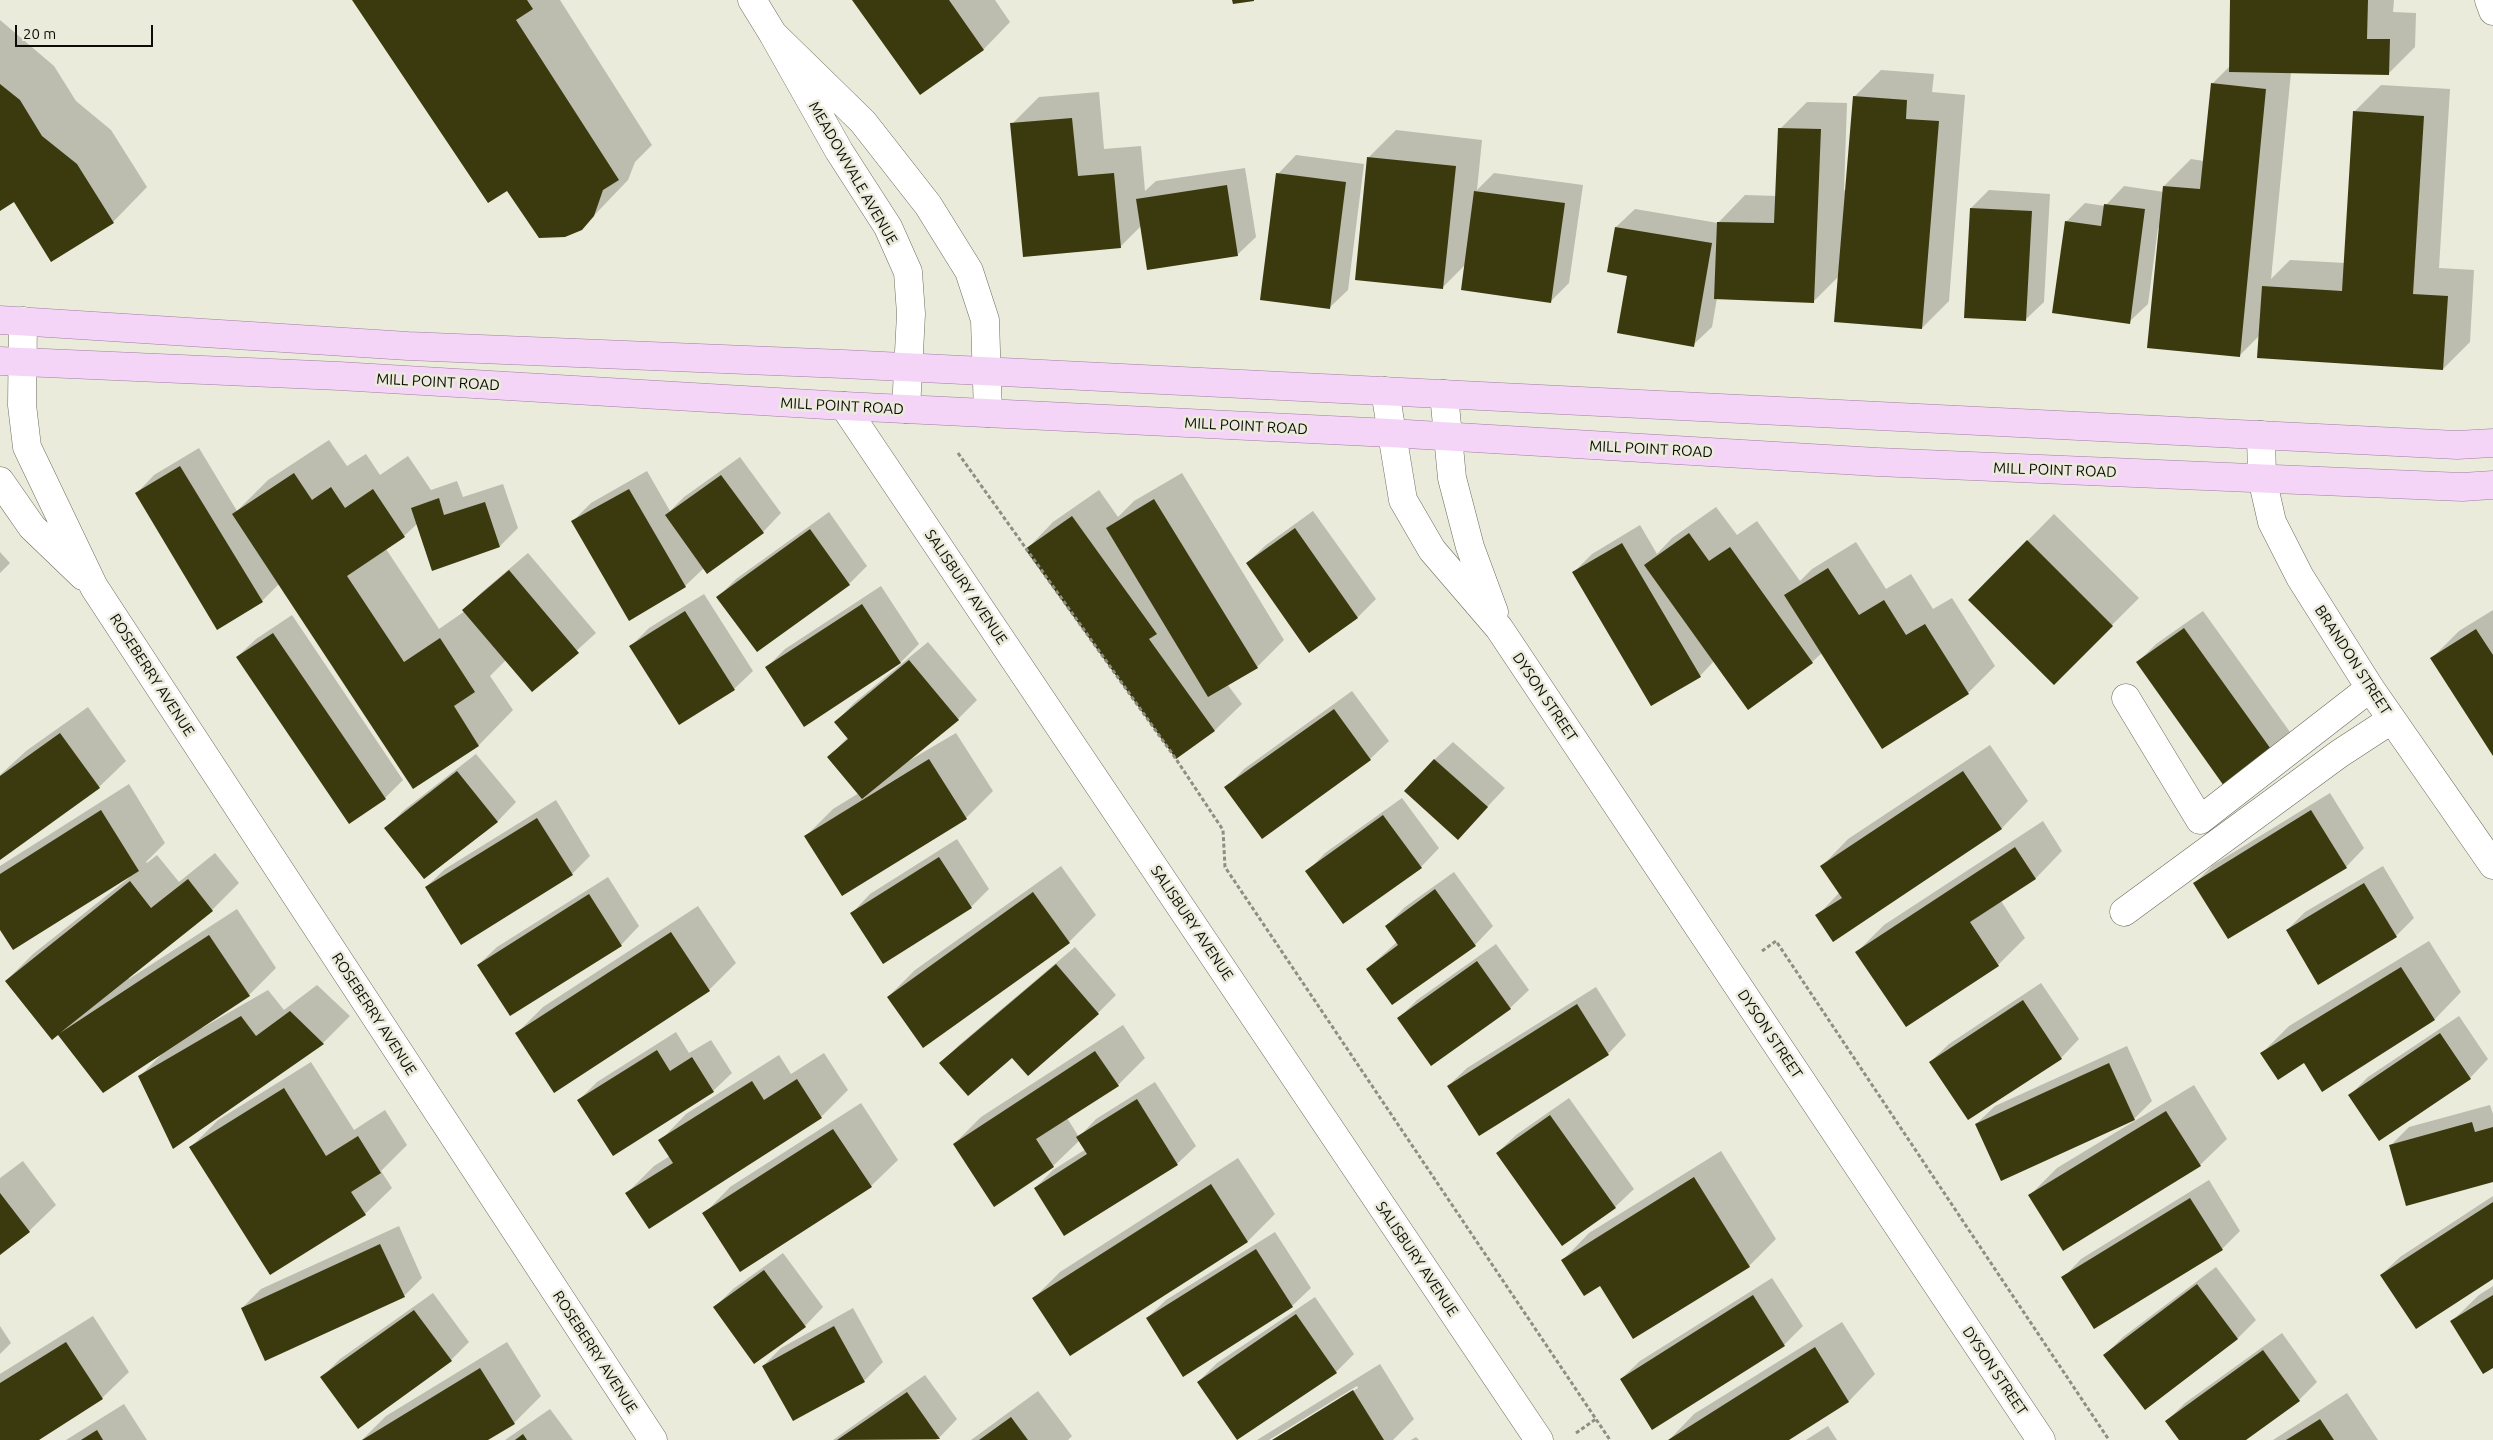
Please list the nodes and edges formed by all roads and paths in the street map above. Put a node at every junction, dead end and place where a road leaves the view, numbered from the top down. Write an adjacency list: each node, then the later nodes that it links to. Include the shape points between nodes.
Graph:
1 (752, 0): 4 (street, MEADOWVALE AVENUE)
2 (2489, 0): 3 (street)
3 (2493, 11)
4 (773, 34): 7 (street, MEADOWVALE AVENUE, via 839,151 888,227 908,272 911,314); 8 (street, MEADOWVALE AVENUE, via 863,122 928,205 969,271 985,320)
5 (11, 321): 6 (street, ROSEBERRY AVENUE); 7 (main road, via 408,346)
6 (11, 361): 11 (main road, MILL POINT ROAD, via 339,376); 22 (street, ROSEBERRY AVENUE, via 22,405 27,447)
7 (908, 368): 8 (main road); 12 (street, MEADOWVALE AVENUE)
8 (988, 373): 9 (main road); 13 (street, MEADOWVALE AVENUE)
9 (1385, 391): 10 (main road); 14 (street, DYSON STREET)
10 (1444, 394): 15 (main road); 16 (street, DYSON STREET)
11 (844, 406): 12 (main road, MILL POINT ROAD); 33 (street, SALISBURY AVENUE)
12 (906, 409): 13 (main road, MILL POINT ROAD)
13 (988, 413): 14 (main road, MILL POINT ROAD)
14 (1390, 434): 16 (main road, MILL POINT ROAD); 23 (street, DYSON STREET, via 1402,500 1432,550)
15 (2261, 435): 17 (main road, via 2457,445); 19 (street, BRANDON STREET)
16 (1447, 437): 19 (main road, MILL POINT ROAD, via 1877,462); 23 (street, DYSON STREET, via 1452,478 1470,548)
17 (2493, 443)
18 (958, 453): 30 (path, via 1223,830 1225,867)
19 (2262, 478): 21 (main road, MILL POINT ROAD, via 2462,487); 24 (street, BRANDON STREET, via 2272,522 2300,577)
20 (0, 481): 22 (street, ROSEBERRY AVENUE, via 32,527)
21 (2493, 485)
22 (94, 587): 32 (street, ROSEBERRY AVENUE)
23 (1499, 628): 29 (street, DYSON STREET)
24 (2370, 688): 25 (street, via 2200,820); 26 (street, BRANDON STREET)
25 (2126, 698)
26 (2391, 720): 27 (street, BRANDON STREET); 28 (street)
27 (2493, 866)
28 (2124, 912)
29 (1730, 974): 35 (street, DYSON STREET); 36 (path, via 1776,941)
30 (1596, 1419): 31 (path); 34 (path)
31 (1573, 1435)
32 (653, 1440)
33 (1539, 1440)
34 (1610, 1440)
35 (2041, 1440)
36 (2109, 1440)

